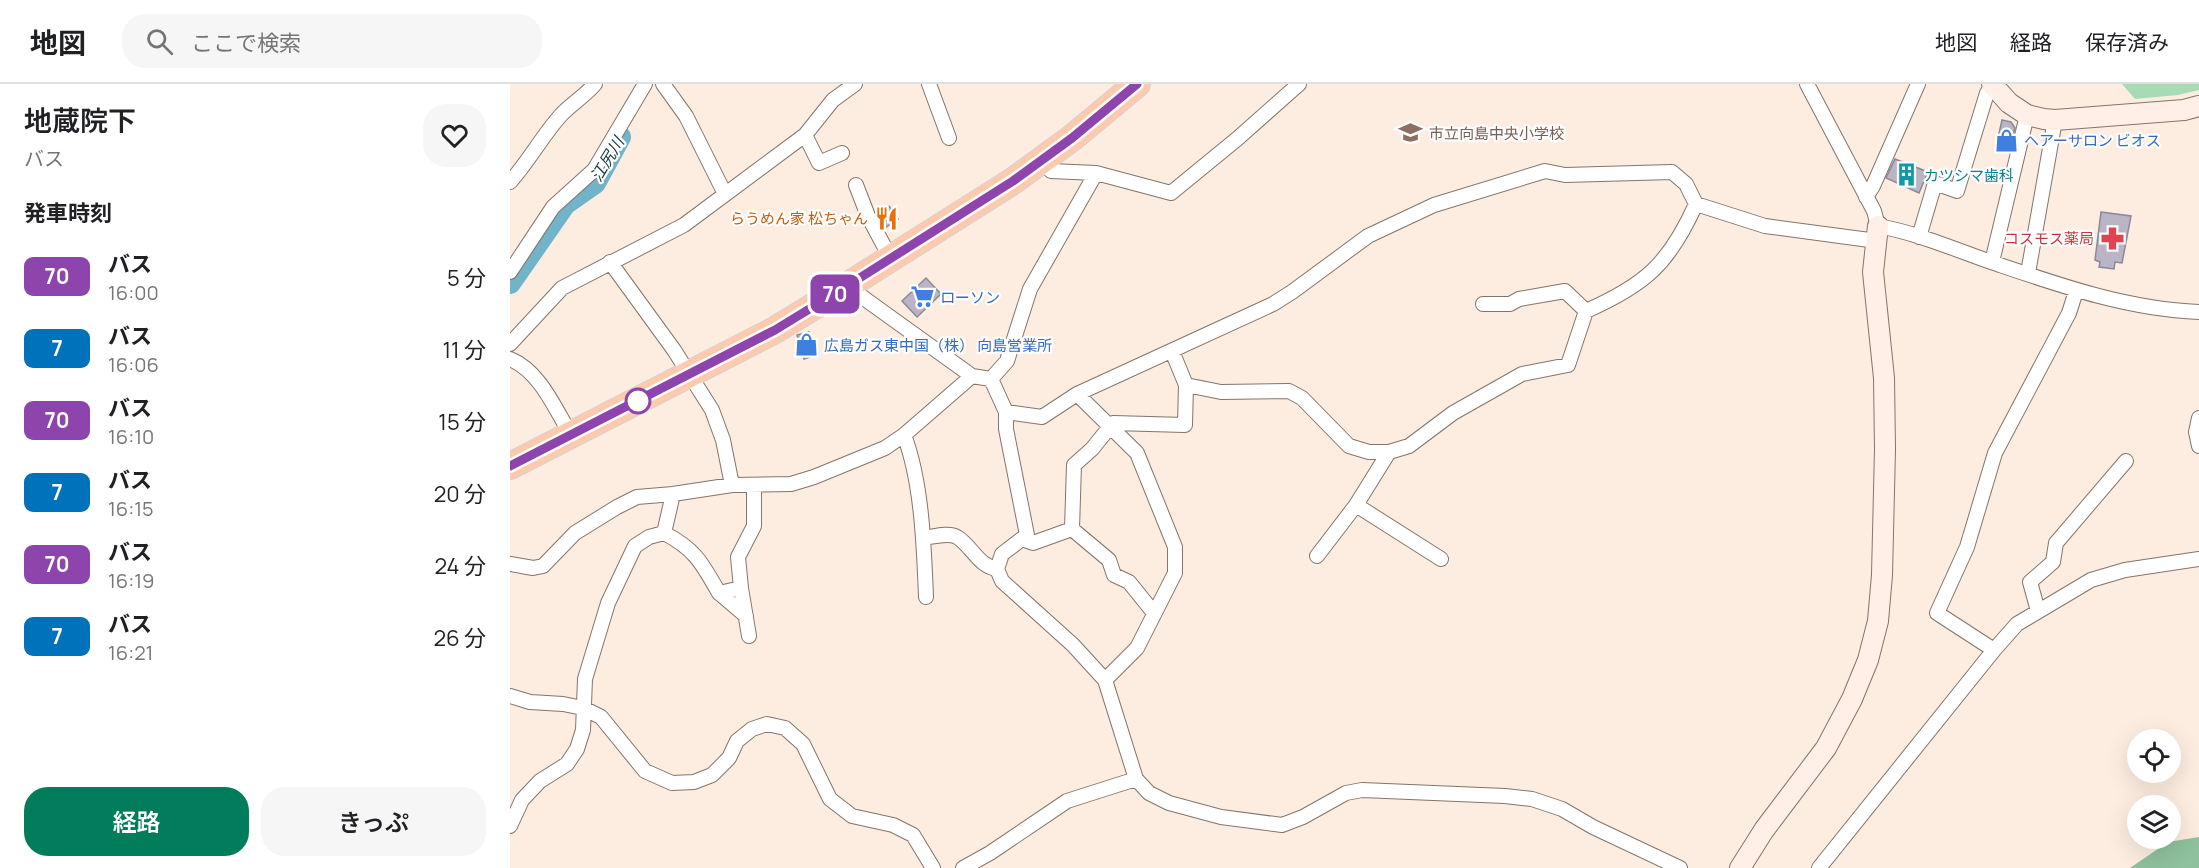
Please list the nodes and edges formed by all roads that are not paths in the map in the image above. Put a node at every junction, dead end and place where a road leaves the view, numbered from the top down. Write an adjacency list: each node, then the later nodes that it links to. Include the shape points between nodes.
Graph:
1 (596, 84): 19 (street, via 563,113)
2 (645, 84): 29 (street, via 594,170 553,207)
3 (663, 84): 21 (street, via 686,116)
4 (855, 84): 14 (street, via 833,100)
5 (928, 84): 15 (street)
6 (1137, 84): 17 (highway)
7 (1299, 84): 18 (street, via 1172,193)
8 (1807, 84): 22 (street)
9 (1918, 84): 22 (street)
10 (1993, 85): 12 (street, via 2008,103); 25 (street, via 1987,93 1957,191 1935,183)
11 (2199, 106): 13 (street)
12 (2027, 116): 13 (street); 28 (street)
13 (2055, 120): 30 (street)
14 (805, 135): 16 (street, via 819,162); 21 (street)
15 (949, 138)
16 (842, 153)
17 (1042, 160): 18 (street, via 1051,171); 26 (highway)
18 (1096, 172): 41 (street, via 1030,289 1007,362)
19 (510, 182)
20 (856, 185): 26 (street)
21 (726, 194): 27 (street, via 684,225)
22 (1866, 197): 24 (street, via 1874,211)
23 (1696, 204): 24 (street, via 1765,226); 34 (street, via 1666,259 1632,289); 37 (street, via 1686,184 1671,172 1565,175 1545,171 1434,205 1368,236 1273,304)
24 (1877, 234): 25 (street, via 1895,229); 82 (street, via 1873,272 1884,378 1886,449 1878,621 1868,660 1826,748)
25 (1918, 237): 28 (street)
26 (891, 259): 31 (highway)
27 (610, 262): 36 (street, via 562,288); 39 (street)
28 (1992, 262): 30 (street)
29 (510, 272)
30 (2028, 273): 32 (street)
31 (847, 286): 39 (highway, via 775,330); 40 (street)
32 (2076, 291): 35 (street, via 2153,308); 73 (street, via 2069,314 1995,453 1967,548 1937,613)
33 (1483, 304): 34 (street, via 1510,304 1519,298 1565,291)
34 (1586, 311): 50 (street, via 1568,365 1522,374 1452,413 1409,446)
35 (2199, 312)
36 (510, 344)
37 (1172, 351): 42 (street); 43 (street)
38 (510, 359): 47 (street, via 532,375)
39 (688, 375): 47 (highway); 53 (street, via 712,410)
40 (972, 376): 41 (street); 48 (street)
41 (991, 379): 44 (street)
42 (1186, 385): 46 (street, via 1185,424); 50 (street, via 1221,392 1288,391 1302,398 1349,446)
43 (1077, 394): 44 (street, via 1042,417); 46 (street)
44 (1006, 412): 60 (street, via 1027,535)
45 (2199, 418): 49 (street)
46 (1109, 426): 57 (street, via 1074,465); 70 (street, via 1137,453 1176,548 1175,573)
47 (571, 435): 52 (highway)
48 (904, 435): 54 (street, via 885,448 814,477 791,484); 59 (street)
49 (2199, 446)
50 (1389, 452): 56 (street)
51 (2126, 461): 69 (street, via 2056,543 2053,561 2030,582)
52 (510, 466)
53 (732, 485): 54 (street); 55 (street)
54 (754, 485): 66 (street, via 754,526 738,557)
55 (674, 494): 58 (street); 64 (street, via 637,497 617,507 575,534 543,567)
56 (1356, 505): 61 (street); 62 (street)
57 (1072, 529): 60 (street, via 1033,543); 70 (street, via 1109,560 1114,576 1129,582)
58 (664, 532): 67 (street, via 697,556); 76 (street, via 635,546 608,603 585,679)
59 (923, 538): 65 (street, via 956,536 988,568); 68 (street)
60 (1022, 539): 65 (street, via 1002,554)
61 (1317, 556)
62 (1441, 559)
63 (2199, 559): 69 (street, via 2125,570 2091,580)
64 (510, 564)
65 (997, 569): 74 (street, via 1002,581 1073,645)
66 (741, 588): 67 (street); 71 (street)
67 (719, 592): 71 (street)
68 (926, 597)
69 (2038, 611): 73 (street, via 2017,624)
70 (1154, 614): 74 (street, via 1137,648)
71 (746, 616): 72 (street)
72 (749, 636)
73 (1994, 650): 83 (street)
74 (1105, 680): 77 (street)
75 (510, 696): 76 (street)
76 (583, 708): 78 (street, via 583,730 577,749 567,764 540,781 522,800); 79 (street, via 601,717 645,771 672,783 694,782 712,775 729,758 737,741 752,729 767,724 785,728 802,744 830,799 852,816 893,825 913,835)
77 (1136, 779): 80 (street, via 1067,801); 81 (street, via 1149,793 1169,803 1221,817 1282,825 1346,793 1362,790 1532,799 1562,809)
78 (510, 826)
79 (933, 868)
80 (963, 868)
81 (1680, 868)
82 (1740, 868)
83 (1819, 868)

